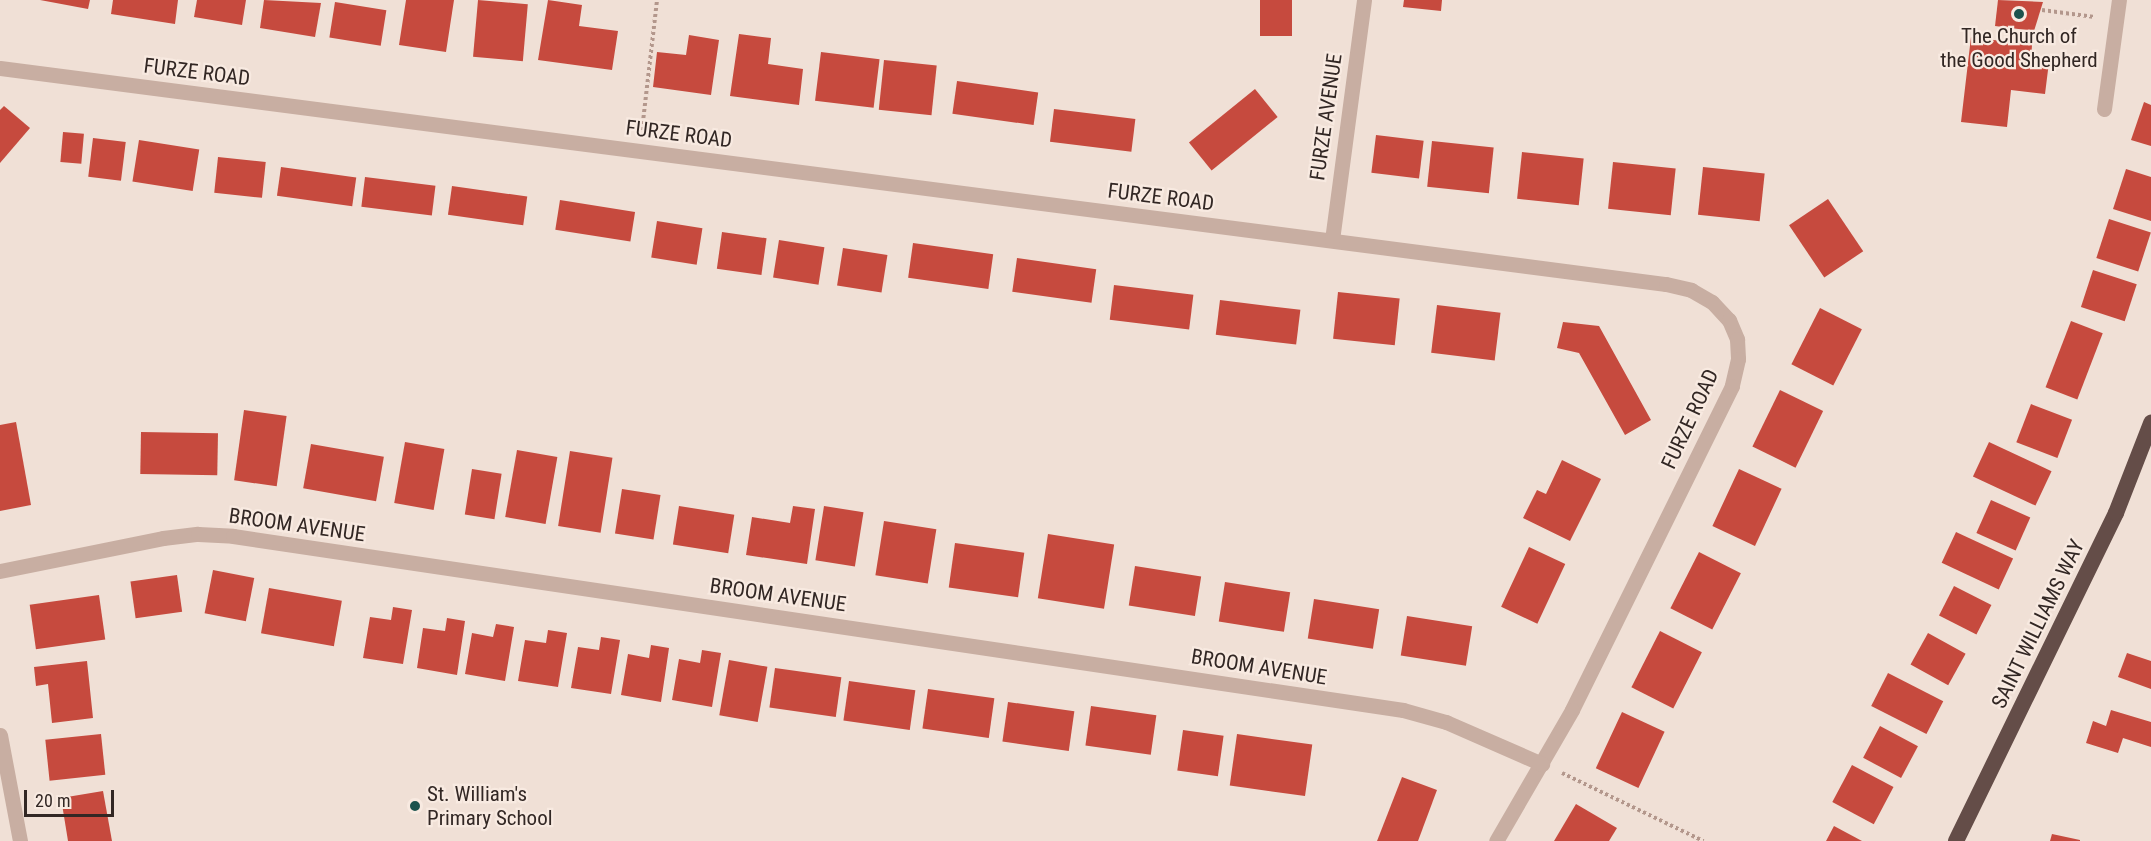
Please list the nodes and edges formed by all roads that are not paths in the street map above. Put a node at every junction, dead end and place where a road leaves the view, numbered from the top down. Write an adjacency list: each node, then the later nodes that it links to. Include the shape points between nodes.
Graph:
1 (1364, 0): 5 (street, FURZE AVENUE)
2 (2119, 0): 4 (street)
3 (0, 68): 5 (street, FURZE ROAD)
4 (2104, 109)
5 (1332, 240): 9 (street, FURZE ROAD, via 1666,284 1712,302 1729,320 1737,339 1738,359 1732,386)
6 (2151, 423): 12 (highway, SAINT WILLIAMS WAY, via 2116,513)
7 (0, 571): 9 (street, BROOM AVENUE, via 163,538 233,536 1403,710 1446,722)
8 (0, 735): 10 (street)
9 (1542, 764): 11 (street, FURZE ROAD)
10 (20, 841)
11 (1496, 841)
12 (1956, 841)

